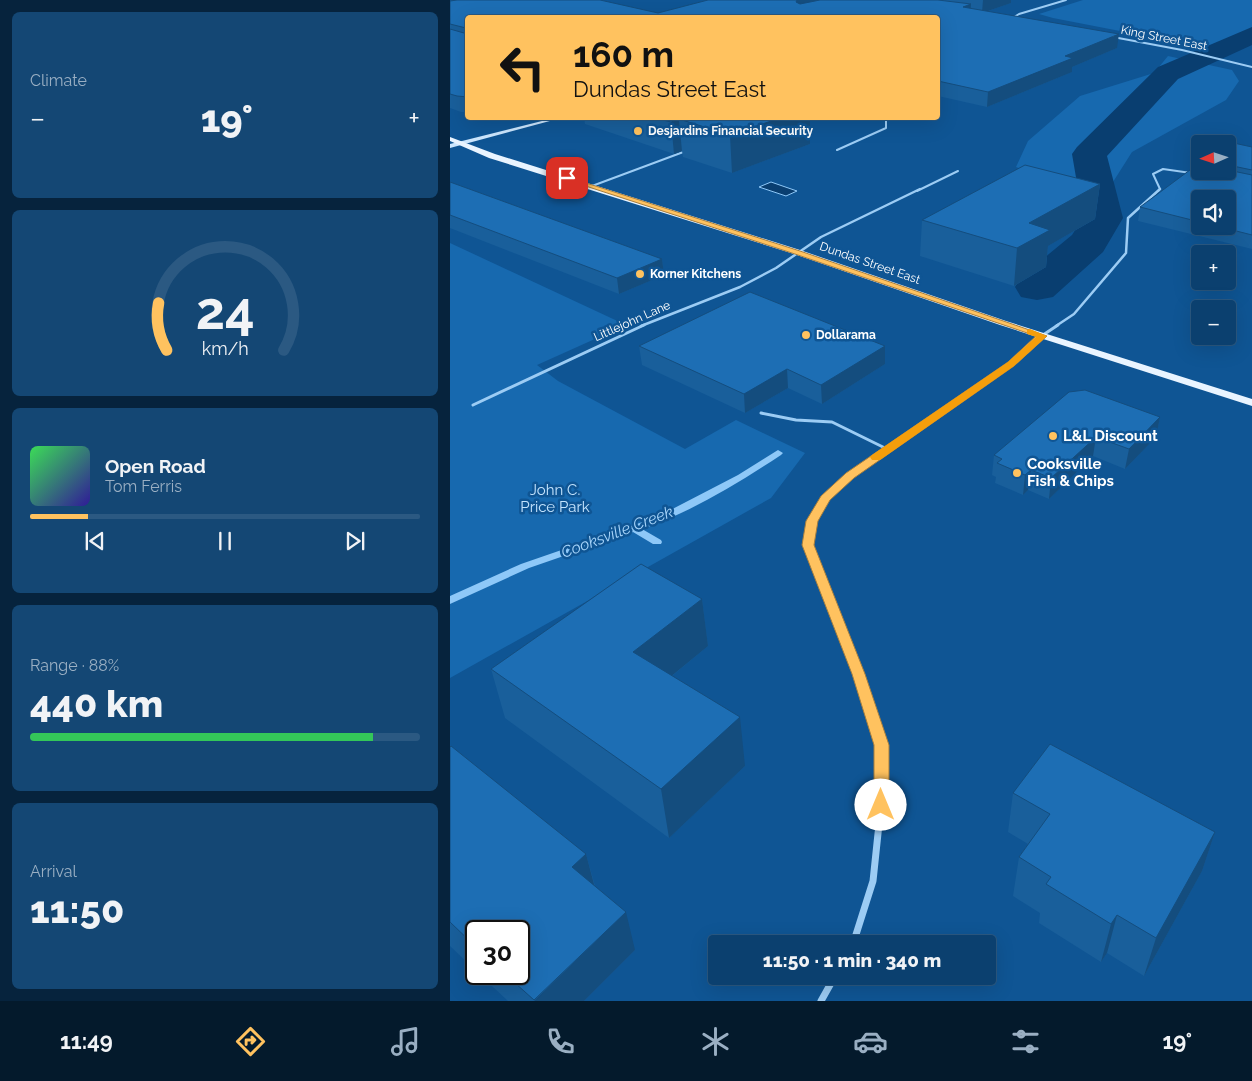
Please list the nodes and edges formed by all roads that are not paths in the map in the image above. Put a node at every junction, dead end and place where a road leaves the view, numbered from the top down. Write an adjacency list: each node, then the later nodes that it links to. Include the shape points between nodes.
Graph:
1 (1066, 0): 2 (street, via 1011,19)
2 (1020, 20)
3 (1111, 37): 4 (street, King Street East, via 1194,52)
4 (1252, 67)
5 (551, 120): 8 (street)
6 (886, 120): 11 (lane, via 886,128)
7 (450, 139): 8 (main road, Dundas Street East)
8 (461, 144): 9 (street); 14 (main road, Dundas Street East)
9 (450, 146)
10 (692, 148): 14 (lane)
11 (837, 150)
12 (958, 171): 15 (lane, Littlejohn Lane, via 821,237)
13 (1191, 173): 16 (lane, via 1163,169 1153,174 1160,189 1128,218 1126,252 1074,314)
14 (592, 186): 15 (main road, Dundas Street East)
15 (797, 252): 16 (main road, Dundas Street East); 18 (lane, Littlejohn Lane, via 776,268 740,287 663,316)
16 (1042, 336): 17 (main road, Dundas Street East); 20 (street, via 1011,364)
17 (1252, 403)
18 (473, 405)
19 (761, 412): 20 (lane, via 796,420 832,422)
20 (887, 449): 21 (street, via 826,498 812,521 808,545 882,745 881,805 873,881)
21 (856, 935)
22 (830, 985): 23 (street)
23 (821, 1001)

